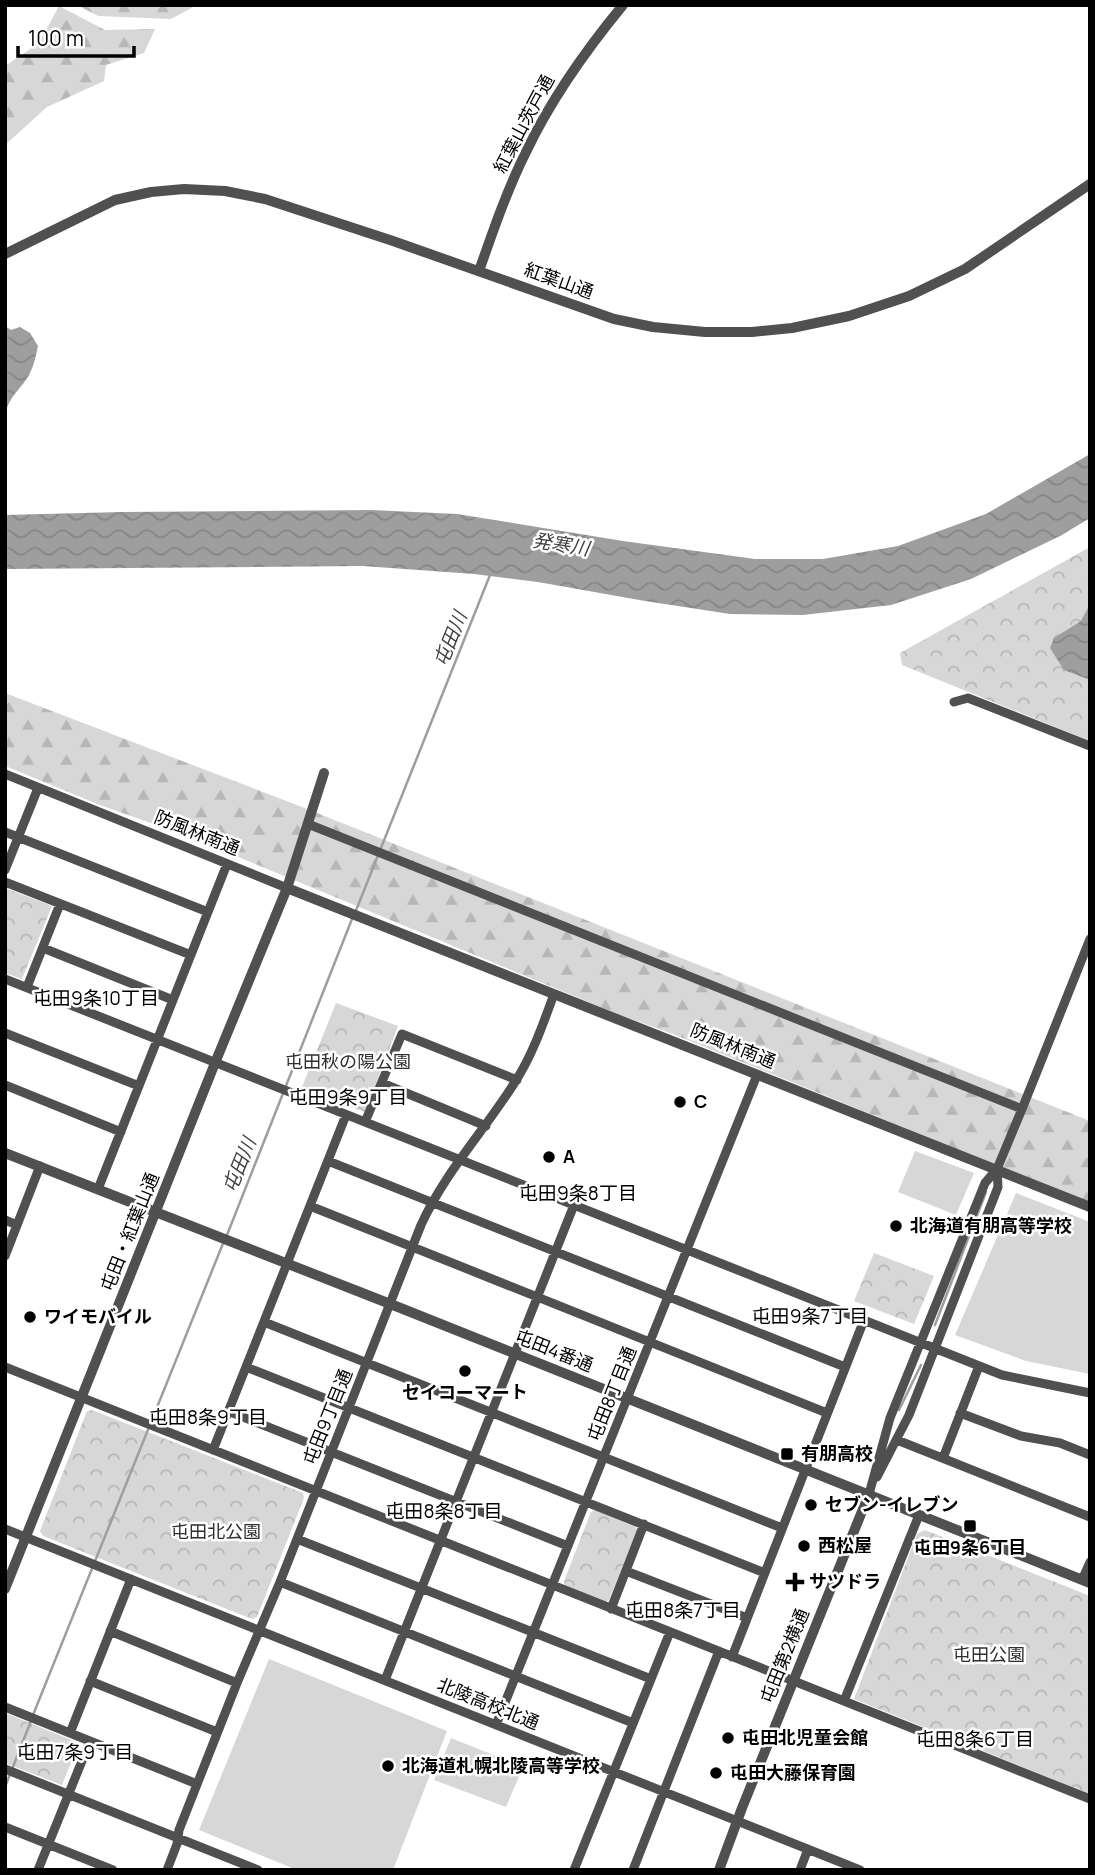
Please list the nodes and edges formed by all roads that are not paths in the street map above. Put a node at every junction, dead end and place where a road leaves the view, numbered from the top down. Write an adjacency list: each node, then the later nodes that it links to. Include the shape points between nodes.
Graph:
1 (623, 5): 4 (street, 紅葉山茨戸通, via 556,96 526,151)
2 (1090, 184): 4 (street, 紅葉山通, via 965,269 909,296 792,328 705,332 653,327 614,319)
3 (5, 254): 4 (street, 紅葉山通, via 116,200 184,189 265,199)
4 (479, 271)
5 (954, 702): 6 (street, via 968,698)
6 (1090, 746)
7 (324, 773): 10 (street, 屯田・紅葉山通)
8 (5, 774): 9 (street, 防風林南通)
9 (38, 788): 12 (street); 13 (street, 防風林南通)
10 (308, 824): 16 (street, 屯田・紅葉山通); 34 (street)
11 (5, 832): 12 (street)
12 (18, 837): 14 (street); 18 (street)
13 (227, 864): 16 (street, 防風林南通); 18 (street)
14 (5, 870)
15 (5, 883): 17 (street)
16 (288, 888): 24 (street, 防風林南通); 28 (street, 屯田・紅葉山通)
17 (60, 904): 20 (street); 21 (street)
18 (208, 912): 21 (street)
19 (1090, 939): 34 (street)
20 (43, 948): 23 (street); 25 (street)
21 (191, 955): 25 (street)
22 (5, 979): 23 (street)
23 (27, 987): 27 (street)
24 (554, 994): 29 (street, 防風林南通); 30 (street, 屯田9丁目通)
25 (173, 1000): 27 (street)
26 (5, 1032): 33 (street)
27 (158, 1040): 28 (street); 33 (street)
28 (215, 1063): 35 (street); 49 (street, 屯田・紅葉山通)
29 (757, 1075): 43 (street, 防風林南通); 53 (street, 屯田8丁目通)
30 (517, 1080): 31 (street, via 402,1034); 37 (street, 屯田9丁目通)
31 (382, 1083): 36 (street); 37 (street)
32 (5, 1085): 38 (street)
33 (139, 1086): 38 (street)
34 (1022, 1109): 43 (street)
35 (346, 1115): 36 (street); 41 (street)
36 (365, 1122): 40 (street)
37 (486, 1126): 40 (street, 屯田9丁目通)
38 (121, 1132): 44 (street)
39 (5, 1153): 42 (street, 屯田4番通)
40 (459, 1159): 45 (street, 屯田9丁目通); 46 (street)
41 (328, 1161): 45 (street); 47 (street)
42 (40, 1166): 44 (street, 屯田4番通); 51 (street)
43 (997, 1169): 48 (street, 防風林南通); 63 (street, via 985,1183); 64 (street, via 998,1187)
44 (98, 1189): 49 (street, 屯田4番通)
45 (431, 1203): 52 (street, 屯田9丁目通); 54 (street)
46 (574, 1205): 53 (street); 54 (street)
47 (310, 1206): 52 (street); 56 (street)
48 (1090, 1207)
49 (157, 1212): 56 (street, 屯田4番通); 72 (street, 屯田・紅葉山通)
50 (5, 1220): 51 (street)
51 (17, 1225): 55 (street)
52 (411, 1247): 58 (street); 59 (street, 屯田9丁目通)
53 (687, 1249): 57 (street, 屯田8丁目通); 60 (street)
54 (555, 1252): 57 (street); 58 (street)
55 (5, 1256)
56 (287, 1264): 59 (street, 屯田4番通); 61 (street)
57 (667, 1297): 62 (street, 屯田8丁目通); 70 (street)
58 (537, 1298): 62 (street); 65 (street)
59 (389, 1304): 65 (street, 屯田4番通); 66 (street, 屯田9丁目通)
60 (864, 1320): 63 (street); 70 (street)
61 (264, 1322): 66 (street); 69 (street)
62 (649, 1342): 73 (street, 屯田8丁目通); 77 (street)
63 (921, 1342): 64 (street); 88 (street, via 890,1418)
64 (935, 1348): 67 (street); 79 (street)
65 (515, 1354): 73 (street, 屯田4番通); 76 (street)
66 (367, 1363): 74 (street, 屯田9丁目通); 76 (street)
67 (978, 1366): 71 (street); 78 (street)
68 (5, 1367): 72 (street)
69 (246, 1367): 74 (street); 75 (street)
70 (845, 1367): 77 (street)
71 (1090, 1393)
72 (82, 1398): 80 (street); 96 (street, 屯田・紅葉山通)
73 (627, 1398): 84 (street, 屯田8丁目通); 86 (street, 屯田4番通)
74 (349, 1407): 81 (street, 屯田9丁目通); 83 (street)
75 (228, 1412): 80 (street); 81 (street)
76 (492, 1412): 83 (street); 84 (street)
77 (827, 1413): 86 (street)
78 (960, 1413): 82 (street); 85 (street)
79 (897, 1440): 85 (street); 88 (street)
80 (213, 1450): 87 (street)
81 (331, 1453): 87 (street, 屯田9丁目通); 90 (street)
82 (1090, 1455)
83 (473, 1457): 89 (street); 90 (street)
84 (604, 1457): 89 (street, 屯田8丁目通); 94 (street)
85 (943, 1458): 92 (street)
86 (805, 1469): 88 (street, 屯田4番通); 94 (street)
87 (316, 1491): 97 (street, 屯田9丁目通); 98 (street)
88 (869, 1494): 91 (street, 屯田4番通); 122 (street, 屯田第2横通)
89 (586, 1501): 93 (street); 99 (street, 屯田8丁目通)
90 (455, 1502): 98 (street); 99 (street)
91 (919, 1515): 105 (street, 屯田4番通); 124 (street)
92 (1090, 1517)
93 (644, 1524): 101 (street); 102 (street)
94 (782, 1528): 102 (street)
95 (5, 1529): 96 (street)
96 (26, 1537): 103 (street, 北陵高校北通); 108 (street, 屯田・紅葉山通)
97 (297, 1539): 104 (street, 屯田9丁目通); 107 (street)
98 (440, 1540): 106 (street); 107 (street)
99 (568, 1546): 106 (street, 屯田8丁目通)
100 (1090, 1562): 105 (street)
101 (626, 1571): 109 (street); 110 (street)
102 (765, 1573): 110 (street)
103 (131, 1579): 111 (street, 北陵高校北通); 112 (street)
104 (280, 1582): 111 (street, 屯田9丁目通); 113 (street)
105 (1086, 1582)
106 (552, 1585): 109 (street); 114 (street, 屯田8丁目通)
107 (422, 1588): 113 (street); 114 (street)
108 (5, 1589)
109 (611, 1609): 115 (street)
110 (747, 1618): 117 (street)
111 (260, 1630): 120 (street, 北陵高校北通); 123 (street, 屯田9丁目通)
112 (110, 1631): 121 (street); 123 (street)
113 (404, 1632): 118 (street); 120 (street)
114 (533, 1632): 118 (street, 屯田8丁目通); 119 (street)
115 (670, 1632): 116 (street); 119 (street)
116 (719, 1651): 117 (street); 134 (street)
117 (732, 1657): 122 (street)
118 (516, 1676): 126 (street); 127 (street, 屯田8丁目通)
119 (651, 1679): 126 (street)
120 (385, 1680): 127 (street, 北陵高校北通)
121 (90, 1681): 128 (street); 129 (street)
122 (794, 1681): 124 (street); 137 (street, 屯田第2横通)
123 (237, 1683): 128 (street, 屯田9丁目通)
124 (844, 1702): 136 (street)
125 (5, 1707): 129 (street)
126 (633, 1723): 132 (street)
127 (496, 1725): 132 (street, 北陵高校北通)
128 (217, 1732): 133 (street, 屯田9丁目通)
129 (70, 1733): 130 (street)
130 (90, 1741): 133 (street); 135 (street)
131 (5, 1769): 135 (street)
132 (613, 1771): 134 (street, 北陵高校北通); 146 (street)
133 (197, 1784): 139 (street, 屯田9丁目通)
134 (664, 1792): 137 (street, 北陵高校北通); 147 (street)
135 (68, 1794): 139 (street); 140 (street)
136 (1090, 1799)
137 (738, 1822): 141 (street, 北陵高校北通); 148 (street, 屯田第2横通)
138 (5, 1827): 140 (street)
139 (178, 1838): 144 (street, 屯田9丁目通); 145 (street)
140 (48, 1844): 142 (street); 143 (street)
141 (808, 1849): 149 (street); 150 (street, 北陵高校北通)
142 (38, 1870)
143 (113, 1870)
144 (167, 1870)
145 (258, 1870)
146 (574, 1870)
147 (633, 1870)
148 (719, 1870)
149 (800, 1870)
150 (860, 1870)

